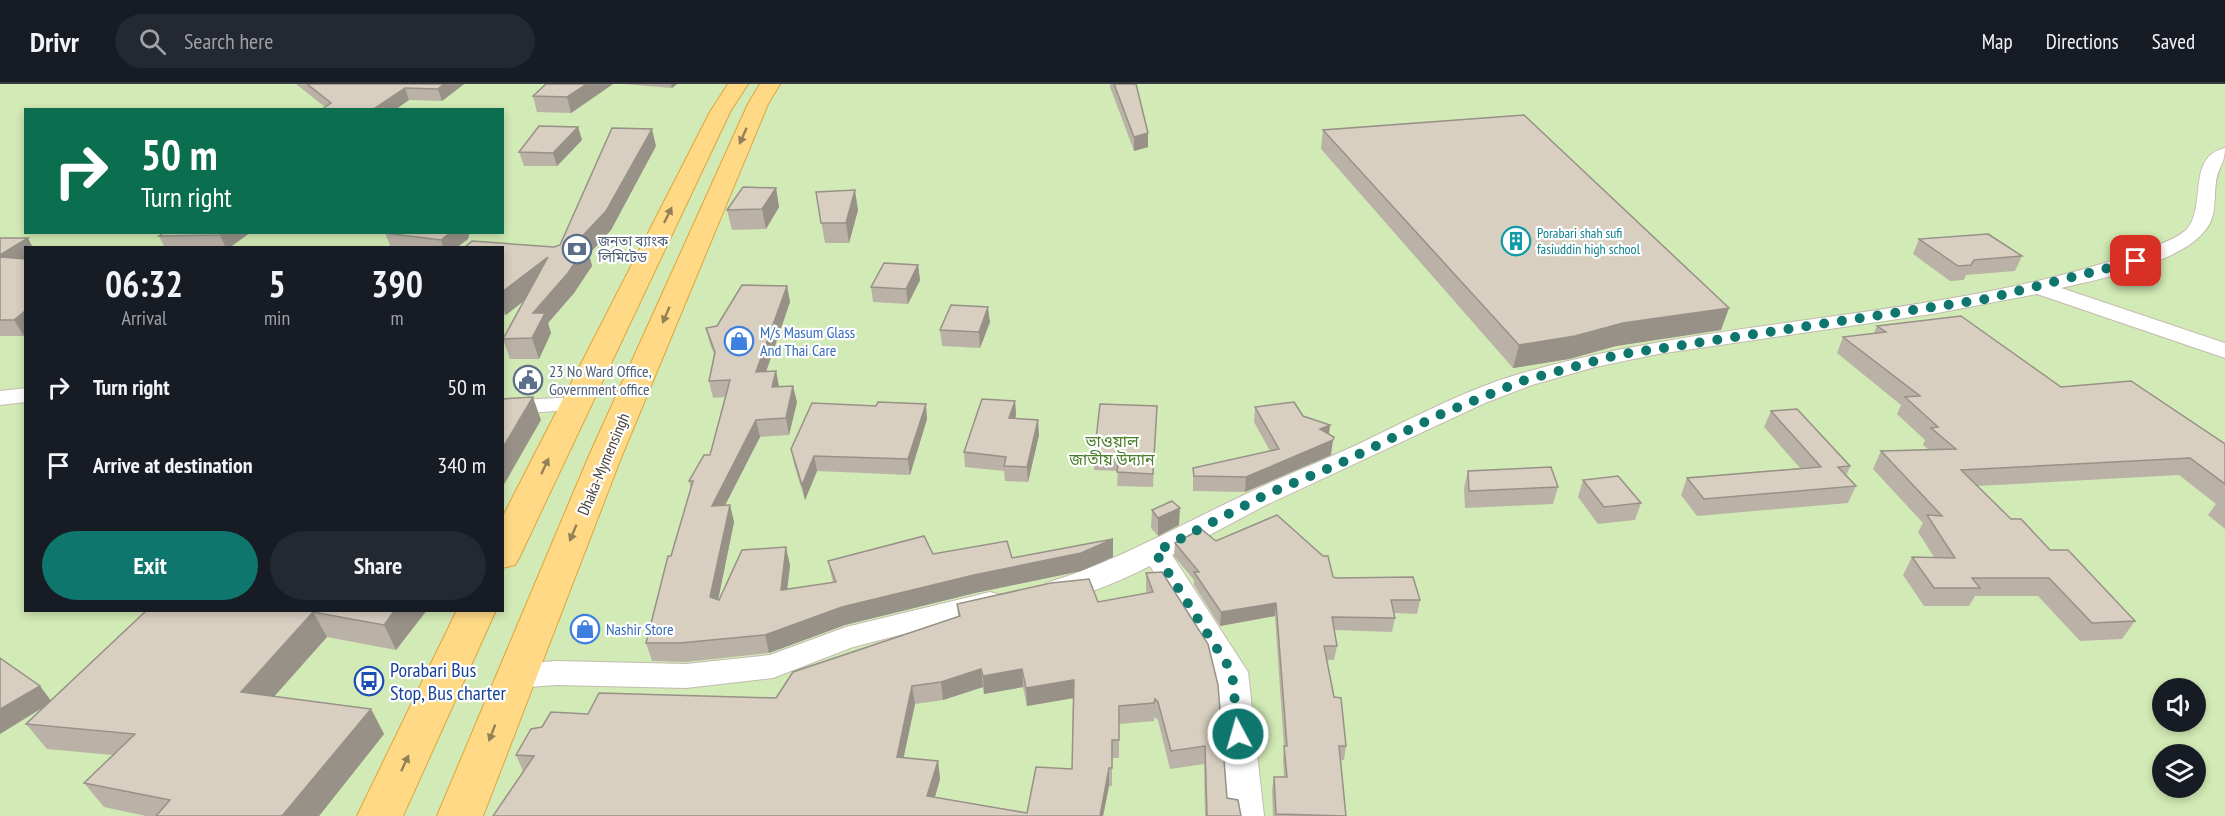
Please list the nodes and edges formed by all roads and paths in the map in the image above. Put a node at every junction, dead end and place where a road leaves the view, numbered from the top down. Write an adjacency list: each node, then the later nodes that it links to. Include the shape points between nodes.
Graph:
1 (738, 84): 8 (highway, one-way to 1, via 720,112)
2 (770, 84): 13 (highway, Dhaka-Mymensingh, one-way to 13, via 715,201)
3 (2225, 153): 4 (street, via 2210,168 2210,204 2205,223 2184,242 2136,261)
4 (2038, 288): 5 (street); 11 (street, via 1617,355 1522,381 1265,495)
5 (2225, 351)
6 (24, 395): 7 (street)
7 (0, 398)
8 (574, 404): 9 (street); 10 (highway, one-way to 8)
9 (504, 408)
10 (504, 552)
11 (1155, 552): 13 (street, via 1087,582 976,605 846,639 773,666 686,676); 16 (street, via 1232,672)
12 (476, 612): 14 (highway, one-way to 12)
13 (513, 676): 15 (highway, Dhaka-Mymensingh, one-way to 15)
14 (380, 816)
15 (460, 816)
16 (1246, 816)

